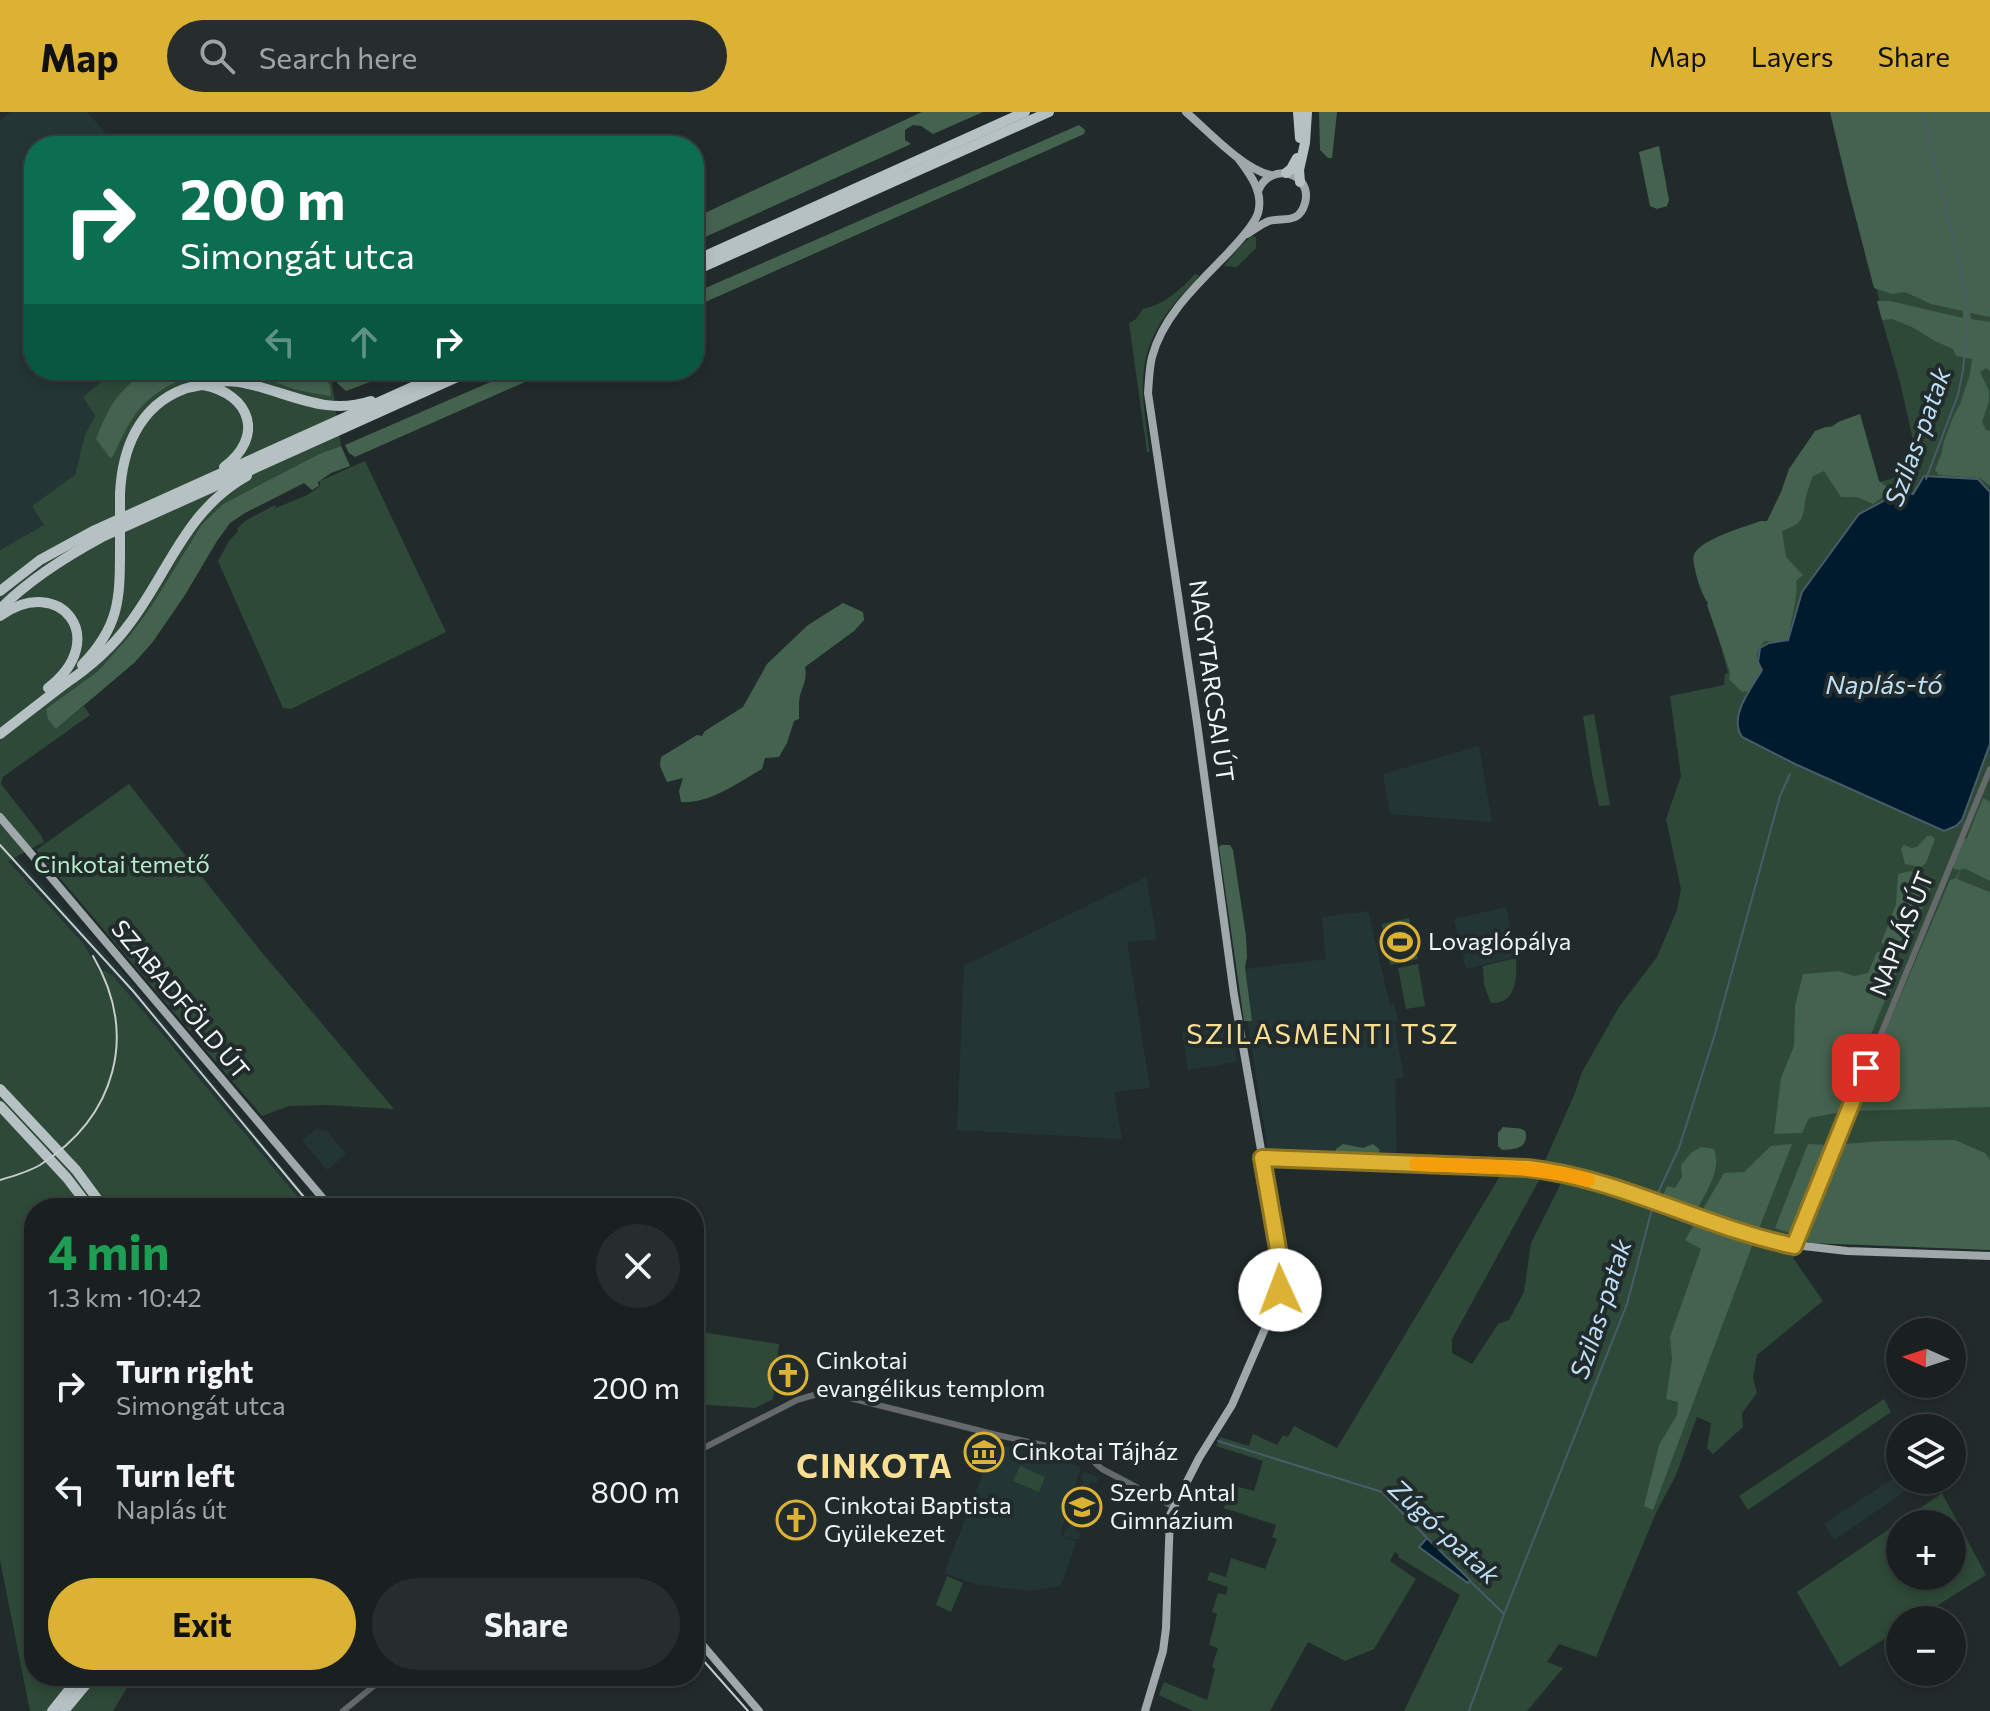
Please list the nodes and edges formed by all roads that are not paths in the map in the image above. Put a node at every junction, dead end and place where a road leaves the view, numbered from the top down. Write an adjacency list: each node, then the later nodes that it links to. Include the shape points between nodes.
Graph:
1 (1025, 112): 14 (highway)
2 (1049, 112): 15 (highway)
3 (1186, 112): 6 (main road)
4 (1298, 112): 7 (highway, via 1298,152)
5 (1307, 112): 9 (highway)
6 (1238, 158): 8 (main road); 10 (main road)
7 (1286, 173): 8 (main road); 9 (main road)
8 (1270, 175): 10 (main road)
9 (1300, 182): 12 (main road, NAGYTARCSAI ÚT, via 1306,193 1301,211 1286,221)
10 (1258, 193): 11 (main road)
11 (1259, 205): 12 (main road); 13 (main road, NAGYTARCSAI ÚT)
12 (1274, 220): 13 (main road, NAGYTARCSAI ÚT)
13 (1240, 240): 32 (main road, NAGYTARCSAI ÚT, via 1170,318 1152,356 1148,393)
14 (704, 256)
15 (704, 267)
16 (428, 380): 19 (highway)
17 (451, 380): 20 (highway)
18 (201, 385): 19 (highway, via 237,382 335,406 366,403); 21 (highway, via 235,398 248,424 237,456); 25 (highway, bridge, via 157,405 132,437 120,494 115,615 103,641)
19 (415, 386): 21 (highway)
20 (272, 460): 23 (highway, via 81,548); 25 (highway, via 205,509 120,637 80,675)
21 (200, 483): 22 (highway, via 59,549)
22 (0, 591)
23 (0, 609)
24 (0, 616): 25 (highway, via 32,601 53,604 68,615 78,645)
25 (59, 684): 26 (highway); 27 (highway)
26 (0, 726)
27 (0, 734)
28 (1990, 769): 36 (street, NAPLÁS ÚT)
29 (0, 817): 35 (main road, SZABADFÖLD ÚT)
30 (0, 1089): 34 (highway)
31 (0, 1106): 33 (highway)
32 (1262, 1158): 36 (main road, via 1569,1174); 39 (main road, NAGYTARCSAI ÚT, via 1281,1286 1232,1405)
33 (82, 1198)
34 (96, 1198)
35 (323, 1198)
36 (1794, 1246): 37 (main road)
37 (1990, 1256)
38 (704, 1448): 39 (street, via 806,1397 845,1396 1089,1455 1102,1469)
39 (1174, 1507): 48 (main road, NAGYTARCSAI ÚT, via 1164,1642)
40 (704, 1647): 47 (main road)
41 (72, 1686): 44 (highway)
42 (85, 1686): 45 (highway)
43 (374, 1686): 46 (street)
44 (52, 1711)
45 (64, 1711)
46 (343, 1711)
47 (759, 1711)
48 (1145, 1711)

